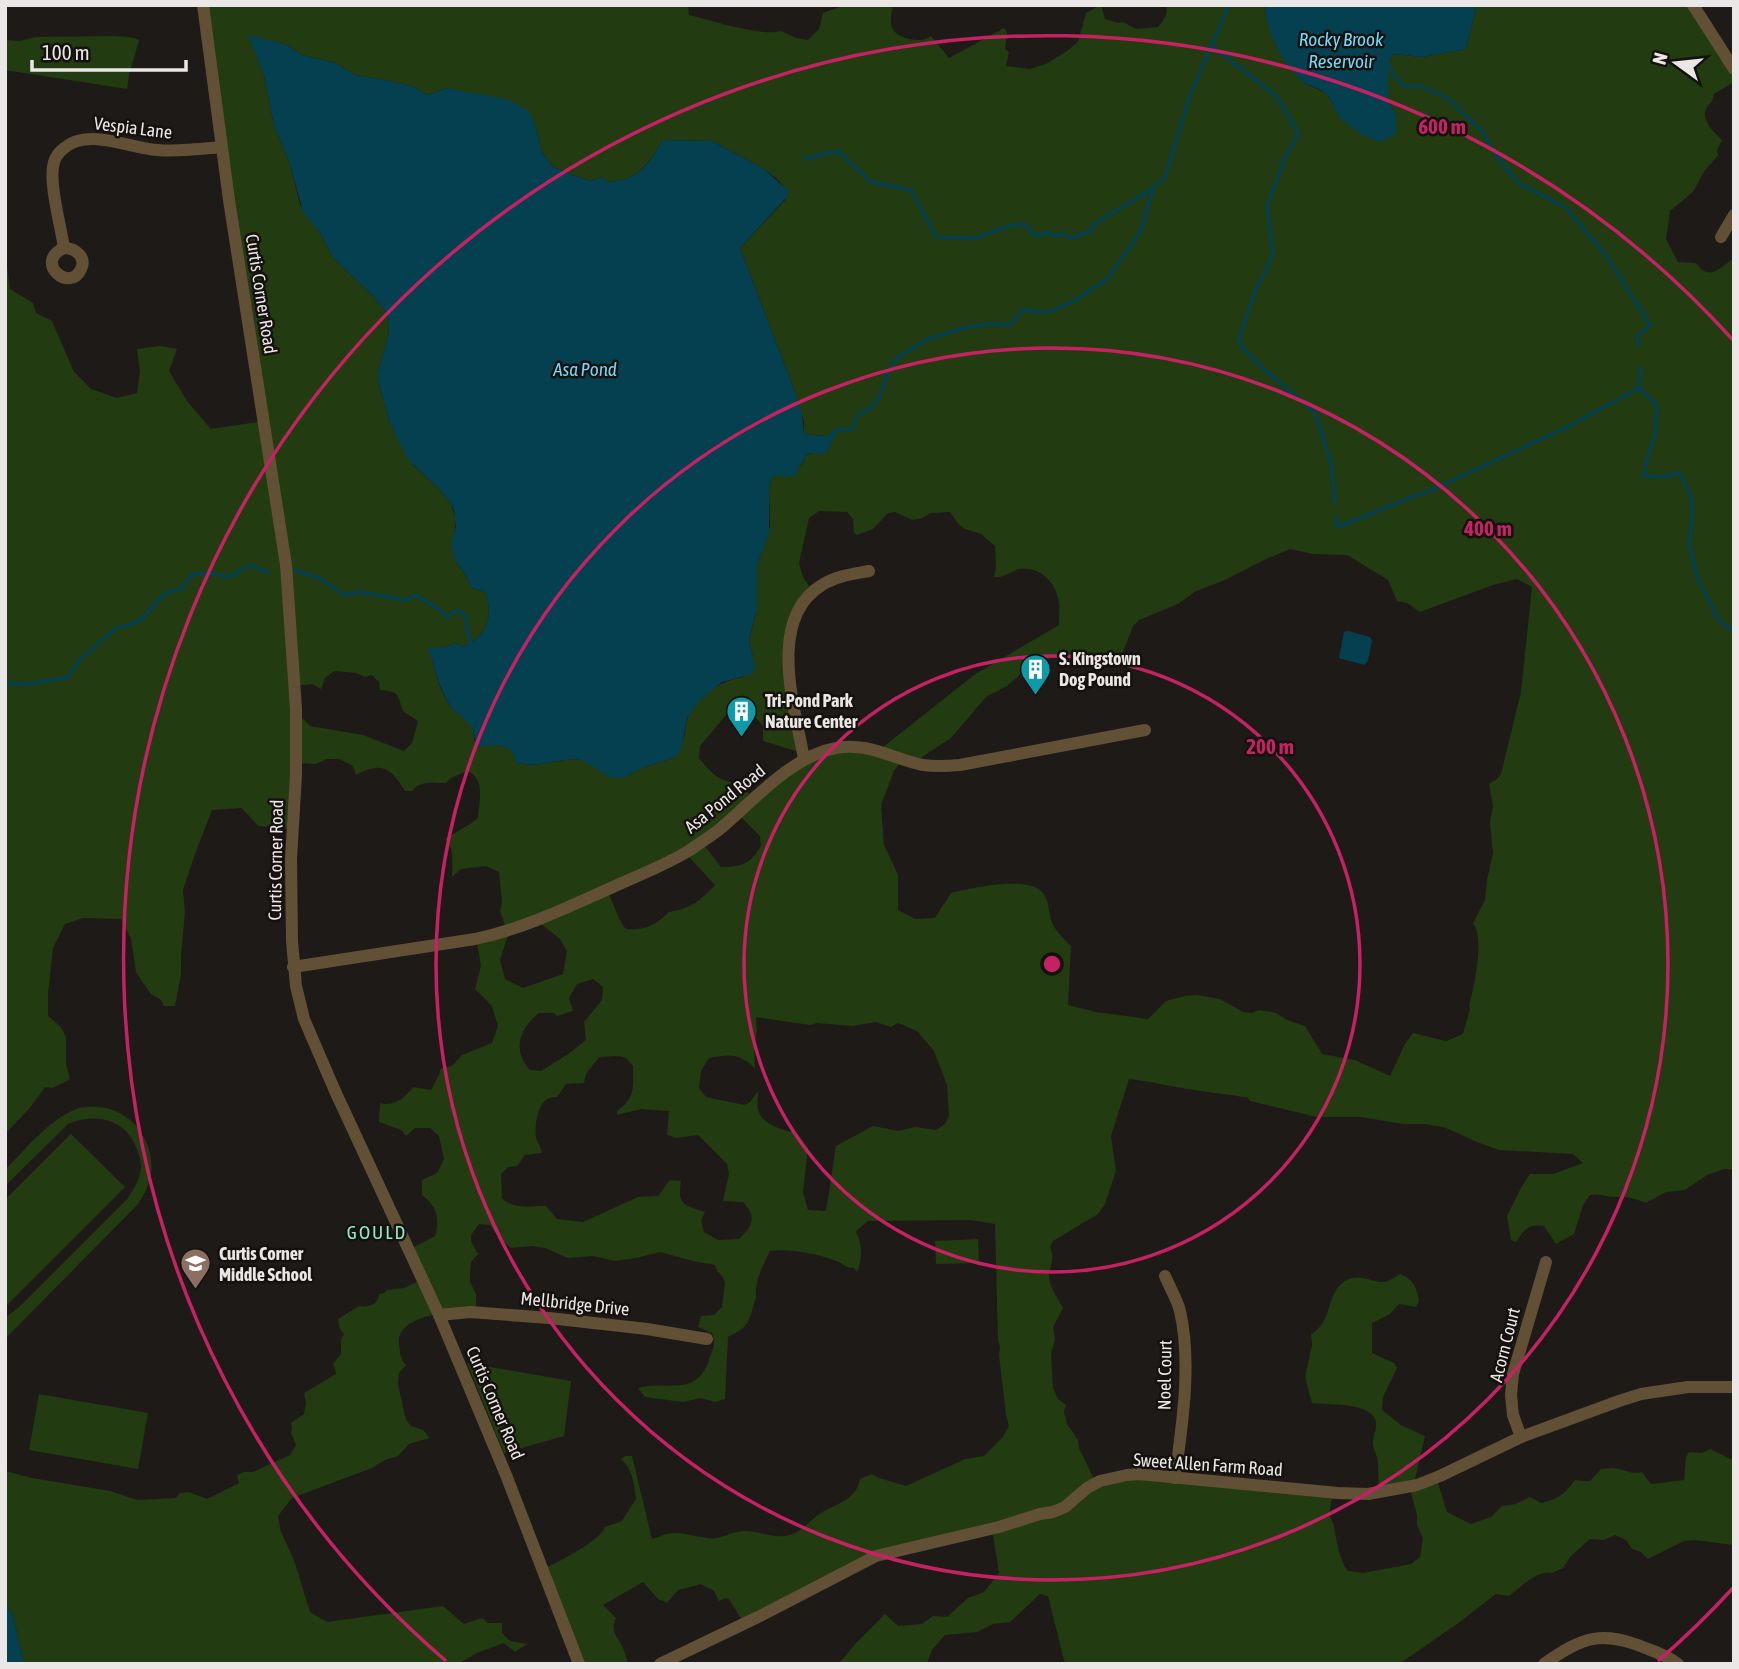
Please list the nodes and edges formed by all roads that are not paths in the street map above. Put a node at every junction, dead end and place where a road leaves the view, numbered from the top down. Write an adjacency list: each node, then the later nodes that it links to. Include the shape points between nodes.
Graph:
1 (203, 5): 4 (street, Curtis Corner Road)
2 (1693, 5): 3 (street)
3 (1734, 69)
4 (222, 148): 7 (street, Vespia Lane, via 155,150 92,139 68,145 54,161 53,171); 11 (street, Curtis Corner Road, via 286,565 296,709)
5 (1734, 215): 6 (street)
6 (1721, 236)
7 (64, 248)
8 (869, 571): 10 (street, via 821,585 794,620 787,664)
9 (1145, 730): 10 (street, Asa Pond Road, via 954,765 921,764 854,746)
10 (804, 759): 11 (street, Asa Pond Road, via 686,852 546,916 475,939)
11 (293, 968): 14 (street, Curtis Corner Road, via 304,1019)
12 (1546, 1262): 17 (street, Acorn Court, via 1513,1374 1513,1415)
13 (1165, 1276): 18 (street, Noel Court, via 1179,1309 1185,1340)
14 (439, 1315): 15 (street, Mellbridge Drive, via 470,1312 549,1318); 19 (street, Curtis Corner Road)
15 (707, 1339)
16 (1734, 1387): 17 (street, Sweet Allen Farm Road, via 1641,1394)
17 (1521, 1437): 18 (street, Sweet Allen Farm Road, via 1417,1485 1368,1494)
18 (1175, 1478): 20 (street, Sweet Allen Farm Road, via 1139,1474 1106,1479 1060,1510 876,1556)
19 (579, 1664)
20 (660, 1664)
21 (1544, 1664): 22 (street, via 1574,1644 1620,1639)
22 (1678, 1664)

